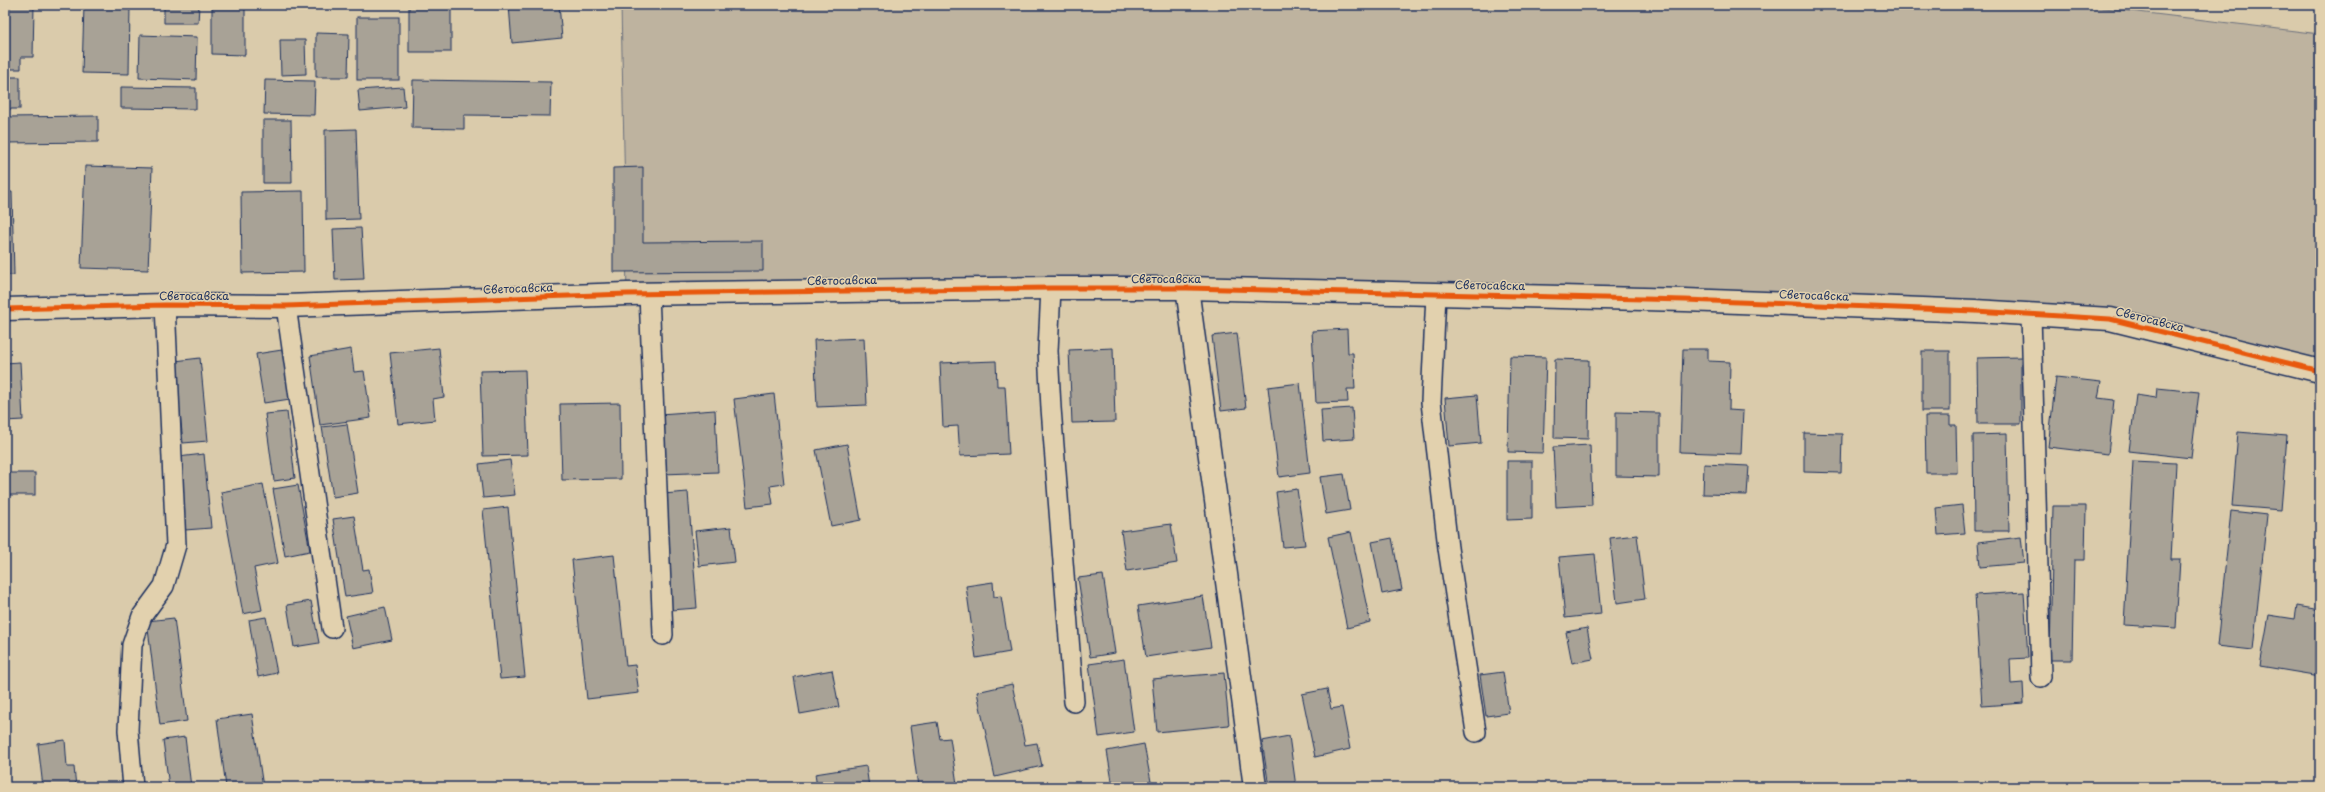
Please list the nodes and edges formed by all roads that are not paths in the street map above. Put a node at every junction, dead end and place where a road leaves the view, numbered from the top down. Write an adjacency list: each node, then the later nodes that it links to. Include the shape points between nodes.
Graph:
1 (1051, 288): 2 (street, Светосавска); 3 (street, Светосавска); 13 (lane, via 1048,351)
2 (1187, 288): 4 (street, Светосавска); 16 (street)
3 (649, 294): 6 (street, Светосавска); 11 (lane)
4 (1436, 294): 8 (street, Светосавска, via 1685,300); 14 (lane, via 1431,402 1448,548)
5 (165, 305): 6 (street, Светосавска); 7 (street, Светосавска); 15 (lane, via 176,545 164,586 142,616 132,645 128,730)
6 (286, 306): 10 (lane)
7 (5, 309)
8 (2031, 314): 9 (street, Светосавска, via 2110,319); 12 (lane)
9 (2320, 371)
10 (332, 628)
11 (663, 635)
12 (2041, 677)
13 (1074, 702)
14 (1476, 732)
15 (133, 787)
16 (1255, 787)

